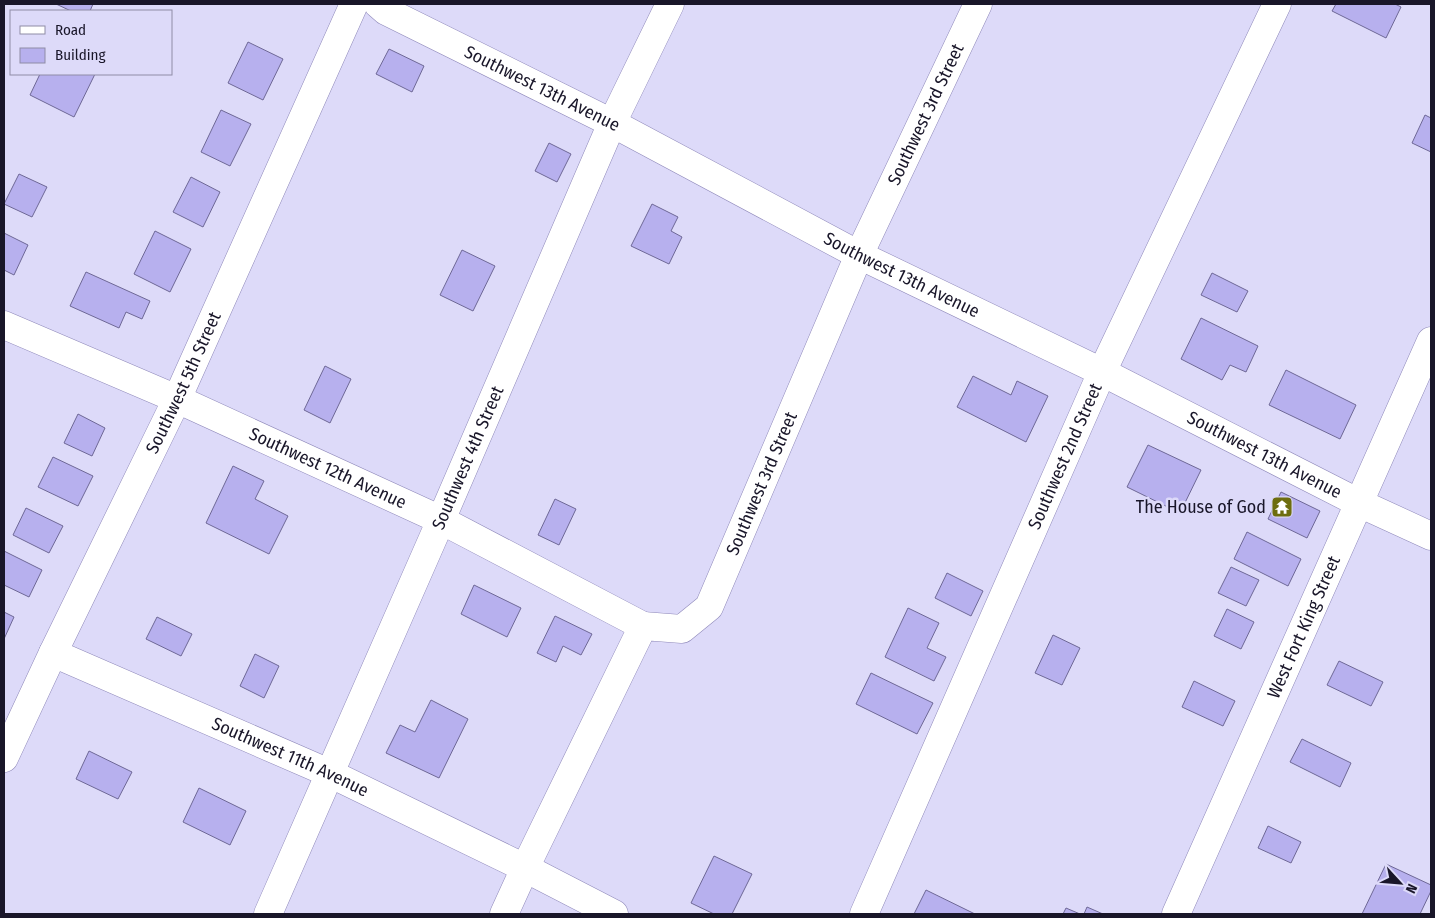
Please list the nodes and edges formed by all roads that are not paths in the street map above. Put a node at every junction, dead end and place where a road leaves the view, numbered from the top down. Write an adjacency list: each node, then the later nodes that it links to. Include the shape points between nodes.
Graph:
1 (354, 4): 11 (street, Southwest 5th Street)
2 (378, 4): 6 (street, Southwest 13th Avenue, via 386,11)
3 (670, 4): 6 (street, Southwest 4th Street)
4 (978, 4): 7 (street, Southwest 3rd Street)
5 (1277, 4): 10 (street, Southwest 2nd Street)
6 (612, 123): 7 (street, Southwest 13th Avenue); 13 (street, Southwest 4th Street)
7 (859, 256): 10 (street, Southwest 13th Avenue); 15 (street, Southwest 3rd Street, via 708,607 682,629)
8 (4, 325): 11 (street, Southwest 12th Avenue)
9 (1431, 340): 12 (street, West Fort King Street)
10 (1102, 372): 12 (street, Southwest 13th Avenue); 23 (street, Southwest 2nd Street)
11 (177, 399): 13 (street, Southwest 12th Avenue); 16 (street, Southwest 5th Street)
12 (1359, 503): 14 (street, Southwest 13th Avenue); 24 (street, West Fort King Street)
13 (441, 520): 15 (street, Southwest 12th Avenue); 18 (street, Southwest 4th Street)
14 (1431, 536)
15 (643, 626): 19 (street)
16 (53, 653): 17 (street, Southwest 5th Street); 18 (street, Southwest 11th Avenue)
17 (4, 758)
18 (329, 773): 19 (street, Southwest 11th Avenue); 20 (street, Southwest 4th Street)
19 (525, 868): 21 (street); 22 (street, Southwest 11th Avenue)
20 (268, 914)
21 (504, 914)
22 (614, 914)
23 (864, 914)
24 (1176, 914)

